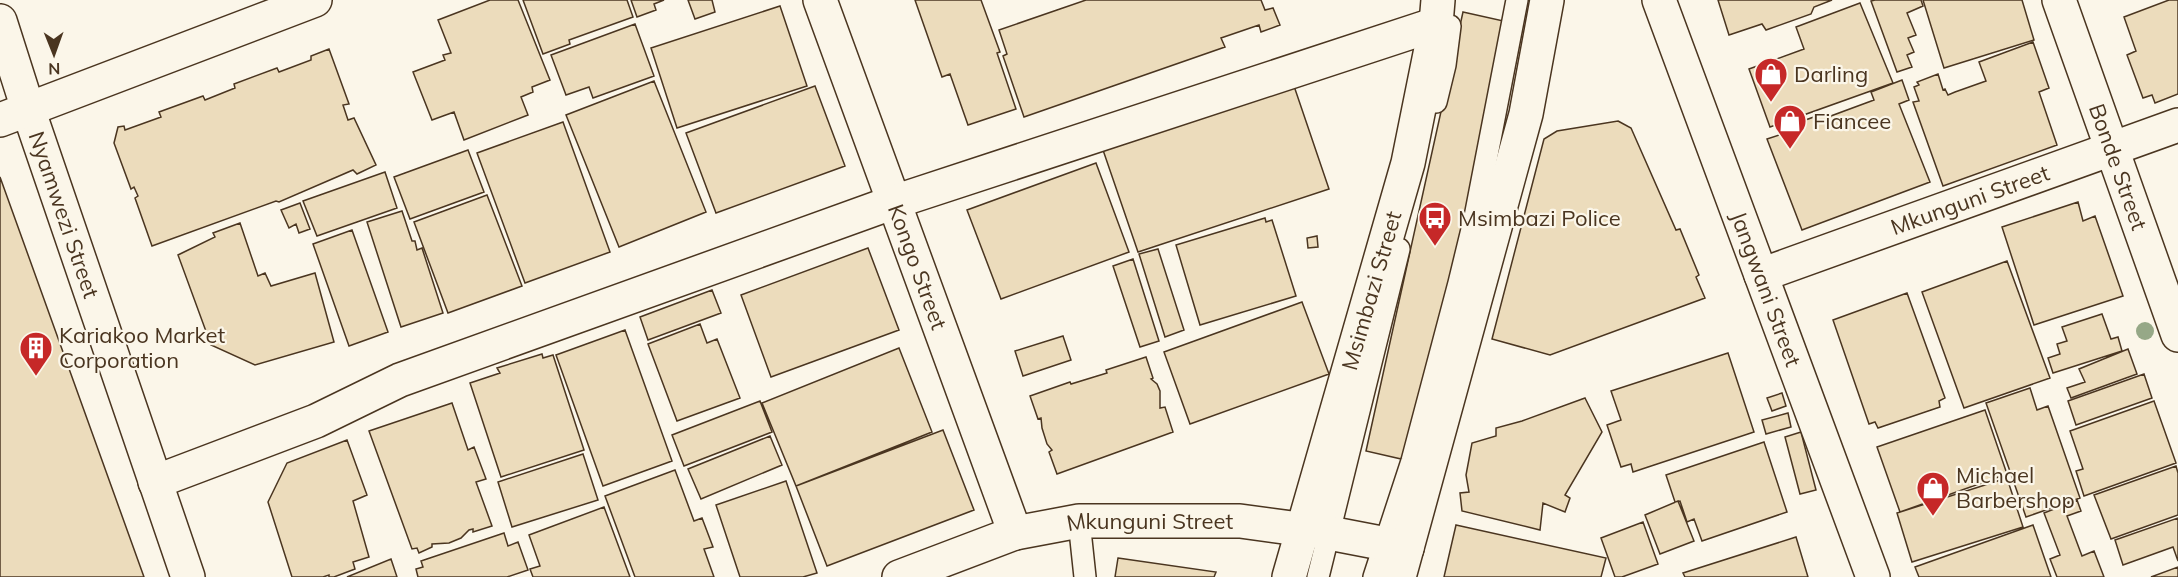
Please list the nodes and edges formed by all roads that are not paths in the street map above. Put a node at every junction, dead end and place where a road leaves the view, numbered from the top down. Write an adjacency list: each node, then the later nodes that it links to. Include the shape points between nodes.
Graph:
1 (315, 0): 9 (street)
2 (820, 0): 12 (street, Kongo Street)
3 (1517, 0): 19 (lane, via 1475,217 1412,460)
4 (1547, 0): 19 (street, via 1526,114)
5 (1659, 0): 13 (street, Jangwani Street)
6 (2059, 0): 11 (street, Bonde Street)
7 (1442, 8): 12 (street); 17 (street, Msimbazi Street, via 1408,163)
8 (0, 21): 9 (street, Nyamwezi Street)
9 (14, 115): 15 (street, Nyamwezi Street)
10 (2178, 125): 11 (street, Mkunguni Street)
11 (2112, 148): 13 (street, Mkunguni Street); 14 (street, Bonde Street)
12 (894, 202): 15 (street, via 400,380 316,421); 18 (street, Kongo Street)
13 (1761, 275): 26 (street, Jangwani Street)
14 (2178, 334)
15 (155, 482): 20 (street, Nyamwezi Street)
16 (1079, 521): 17 (street, Mkunguni Street, via 1240,521); 18 (street, Mkunguni Street); 22 (lane)
17 (1316, 531): 19 (street, Mkunguni Street); 23 (street, Msimbazi Street); 24 (lane)
18 (1015, 533): 21 (street, Mkunguni Street)
19 (1397, 556): 25 (lane)
20 (188, 577)
21 (899, 577)
22 (1085, 577)
23 (1289, 577)
24 (1318, 577)
25 (1374, 577)
26 (1873, 577)

